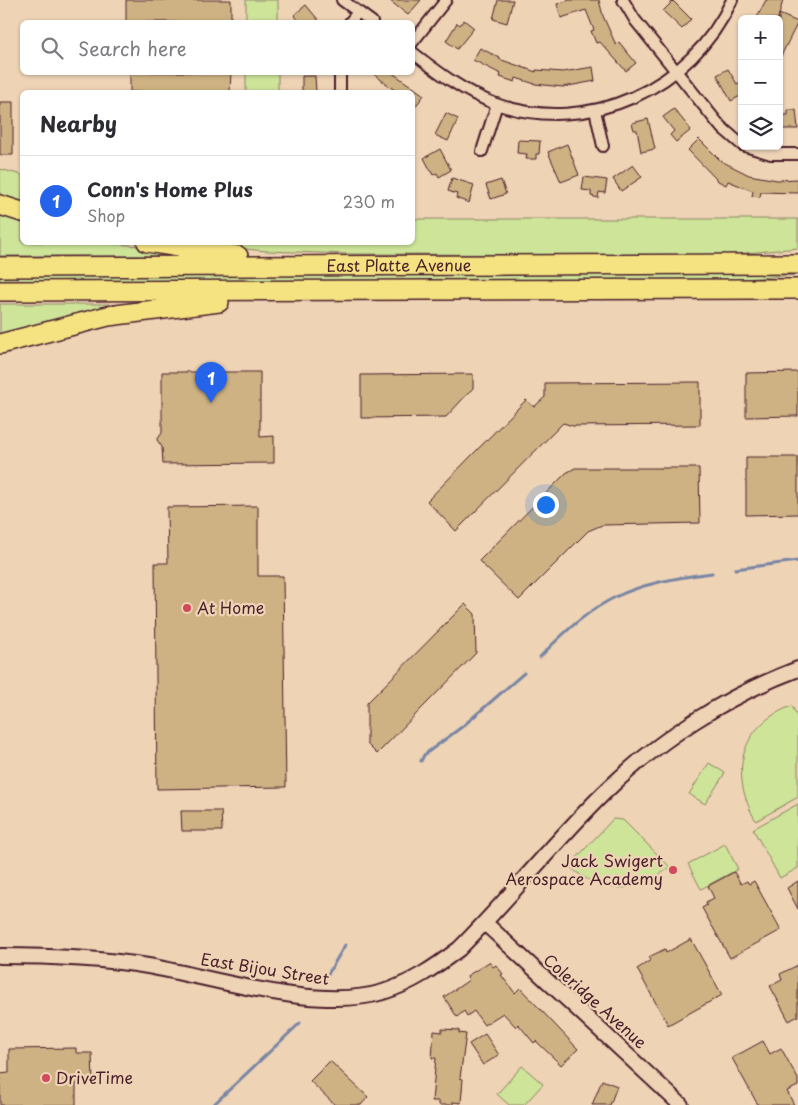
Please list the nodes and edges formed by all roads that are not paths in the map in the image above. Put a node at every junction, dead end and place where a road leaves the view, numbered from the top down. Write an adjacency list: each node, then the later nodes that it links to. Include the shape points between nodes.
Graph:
1 (342, 0): 5 (street)
2 (446, 0): 8 (street)
3 (623, 0): 10 (street)
4 (732, 0): 10 (street, via 707,40)
5 (358, 12): 6 (street); 7 (street)
6 (352, 20)
7 (369, 20)
8 (415, 40)
9 (415, 54): 13 (street, via 458,86)
10 (676, 72): 14 (street, via 637,97); 15 (street, via 720,126)
11 (340, 75): 12 (street)
12 (340, 90)
13 (497, 104): 14 (street, via 550,114); 18 (street)
14 (596, 110): 16 (street)
15 (738, 141)
16 (603, 146)
17 (759, 150): 19 (street, via 771,154)
18 (482, 151)
19 (798, 154)
20 (0, 205): 21 (highway)
21 (20, 211)
22 (166, 245): 24 (highway)
23 (798, 264): 24 (highway, East Platte Avenue)
24 (306, 265): 25 (highway, East Platte Avenue)
25 (0, 267)
26 (798, 289): 28 (highway, East Platte Avenue)
27 (0, 291): 28 (highway, East Platte Avenue)
28 (288, 292): 29 (highway, via 108,316)
29 (0, 344)
30 (798, 669): 31 (street, East Bijou Street, via 736,697 649,753 598,800)
31 (485, 923): 32 (street, East Bijou Street, via 433,969 382,992 357,997 312,998 109,961); 33 (street, Coleridge Avenue)
32 (0, 956)
33 (681, 1105)

